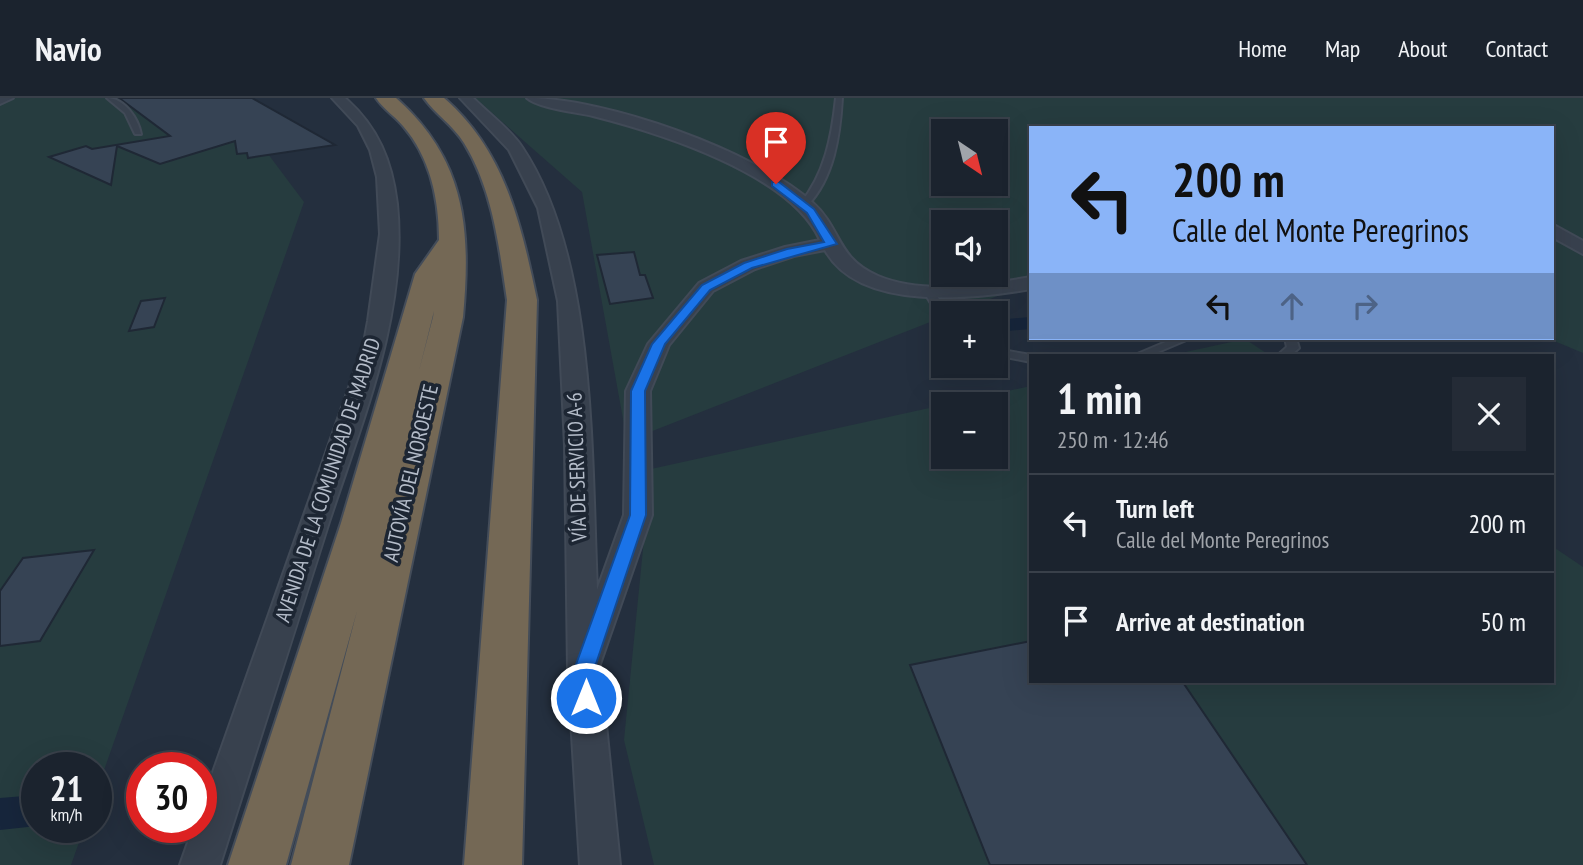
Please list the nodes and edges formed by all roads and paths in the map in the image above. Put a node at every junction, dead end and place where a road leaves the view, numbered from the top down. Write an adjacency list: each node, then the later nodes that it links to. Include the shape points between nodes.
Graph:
1 (7, 98): 9 (street)
2 (110, 98): 10 (lane, via 128,112)
3 (338, 98): 26 (street, AVENIDA DE LA COMUNIDAD DE MADRID, via 364,124 379,157 390,222 374,348)
4 (385, 98): 13 (highway, AUTOVÍA DEL NOROESTE, via 405,114 439,162)
5 (433, 98): 29 (highway, via 483,153 506,212 522,300)
6 (466, 98): 25 (street, VÍA DE SERVICIO A-6, via 515,148 546,208 568,301 578,446)
7 (533, 98): 11 (street, via 655,129 776,184)
8 (839, 98): 11 (lane, via 838,127 814,196)
9 (0, 100)
10 (138, 132)
11 (804, 204): 14 (street, via 820,221)
12 (1554, 230): 15 (street)
13 (455, 237): 27 (highway, via 429,274 361,523); 28 (highway, AUTOVÍA DEL NOROESTE, via 448,317)
14 (831, 244): 17 (street, via 839,258 865,275 892,286); 25 (street, via 748,265 706,287 659,344 638,391 638,515)
15 (1583, 249)
16 (1029, 283): 17 (street, via 996,290)
17 (929, 292): 18 (lane)
18 (935, 301)
19 (1180, 340): 22 (lane)
20 (1291, 340): 23 (lane, via 1293,348)
21 (1008, 354): 24 (lane)
22 (1144, 354)
23 (1285, 354)
24 (1029, 359)
25 (584, 670): 30 (street, VÍA DE SERVICIO A-6)
26 (200, 865)
27 (257, 865)
28 (320, 865)
29 (493, 865)
30 (600, 865)

